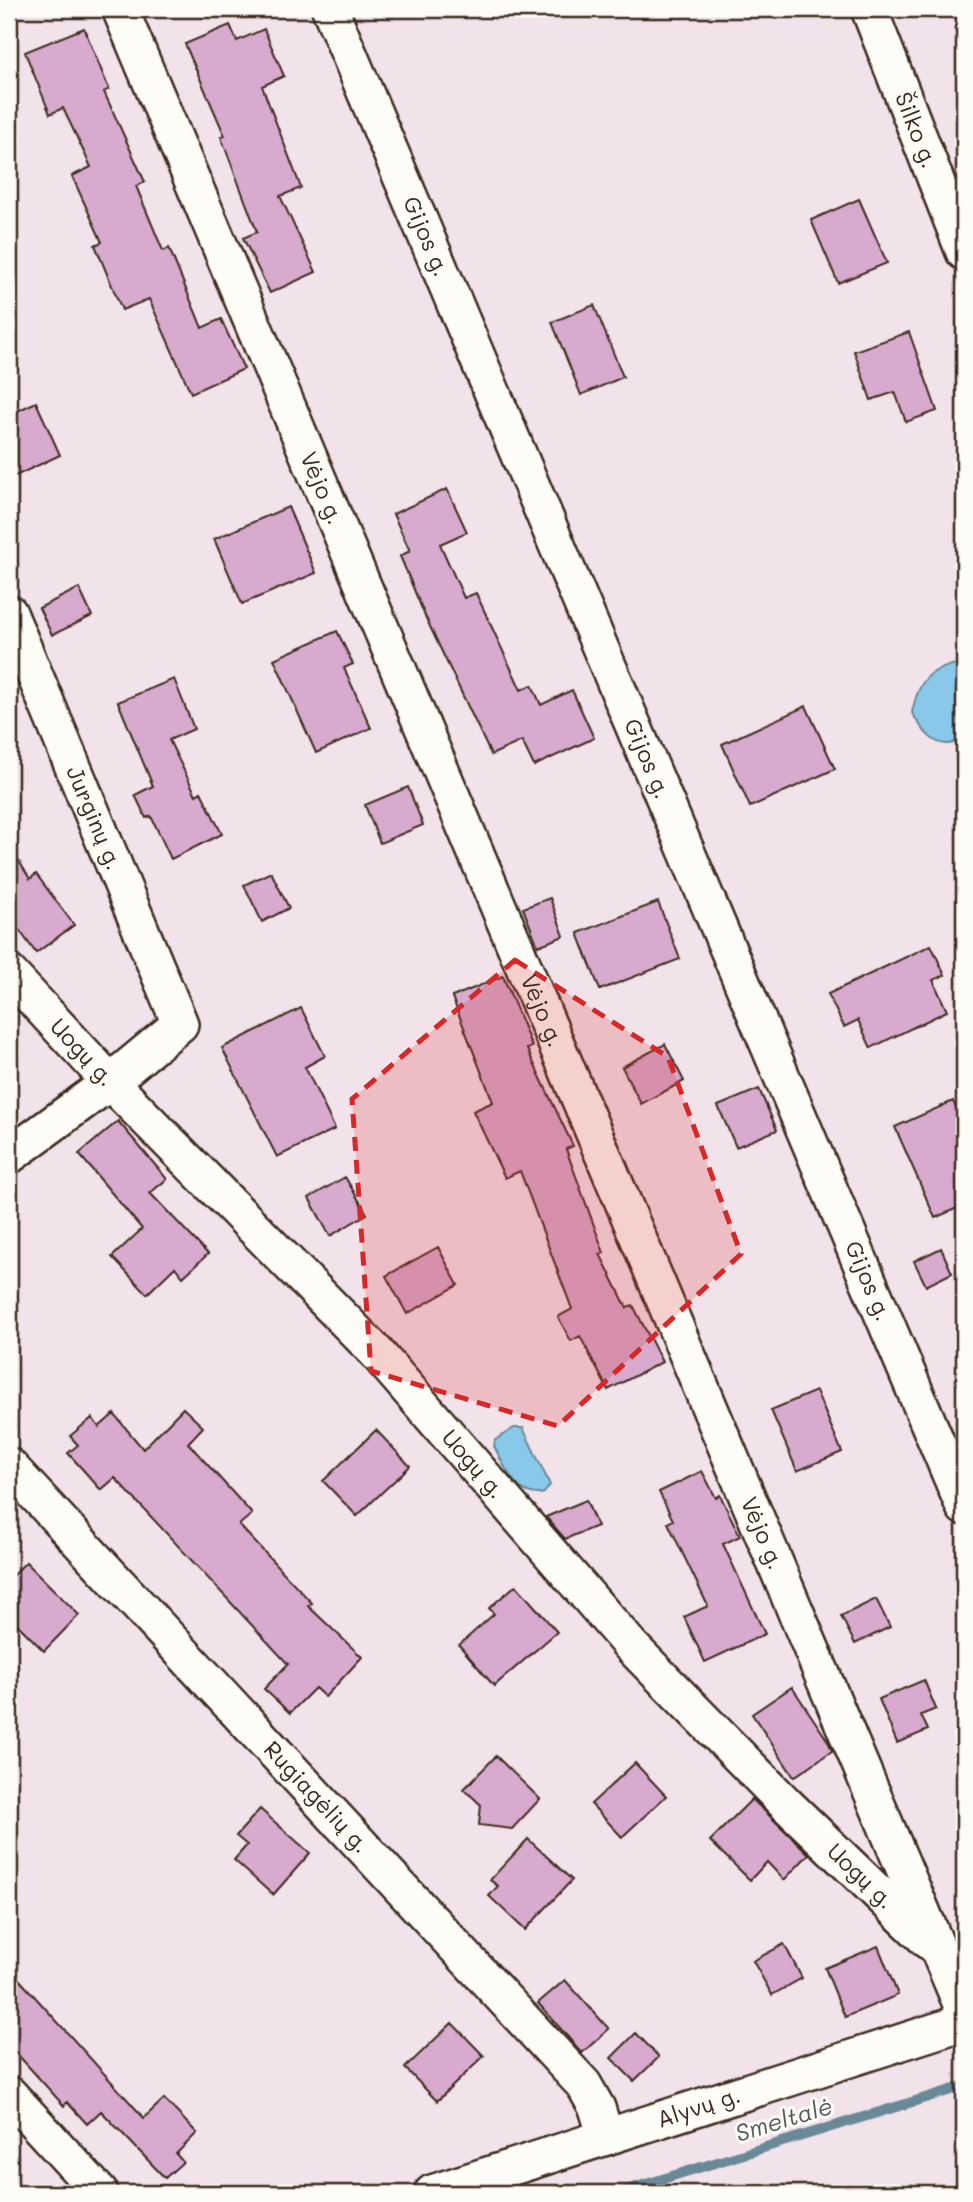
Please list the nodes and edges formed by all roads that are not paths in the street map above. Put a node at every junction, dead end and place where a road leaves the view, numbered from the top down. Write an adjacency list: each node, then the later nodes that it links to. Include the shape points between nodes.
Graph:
1 (120, 9): 11 (street, Vėjo g.)
2 (330, 9): 10 (street, Gijos g.)
3 (869, 9): 4 (street, Šilko g.)
4 (964, 252)
5 (9, 613): 7 (street, Jurginų g., via 180,1024)
6 (9, 973): 7 (street, Uogų g.)
7 (110, 1082): 8 (street); 11 (street, Uogų g., via 376,1352 631,1646)
8 (9, 1156)
9 (9, 1466): 15 (street, Rugiagėlių g., via 584,2085)
10 (964, 1507)
11 (938, 1951): 12 (street, Vėjo g.)
12 (964, 2011)
13 (964, 2022): 15 (street, Alyvų g.)
14 (9, 2094): 16 (street)
15 (606, 2137): 17 (street, Alyvų g.)
16 (100, 2193)
17 (432, 2193)

